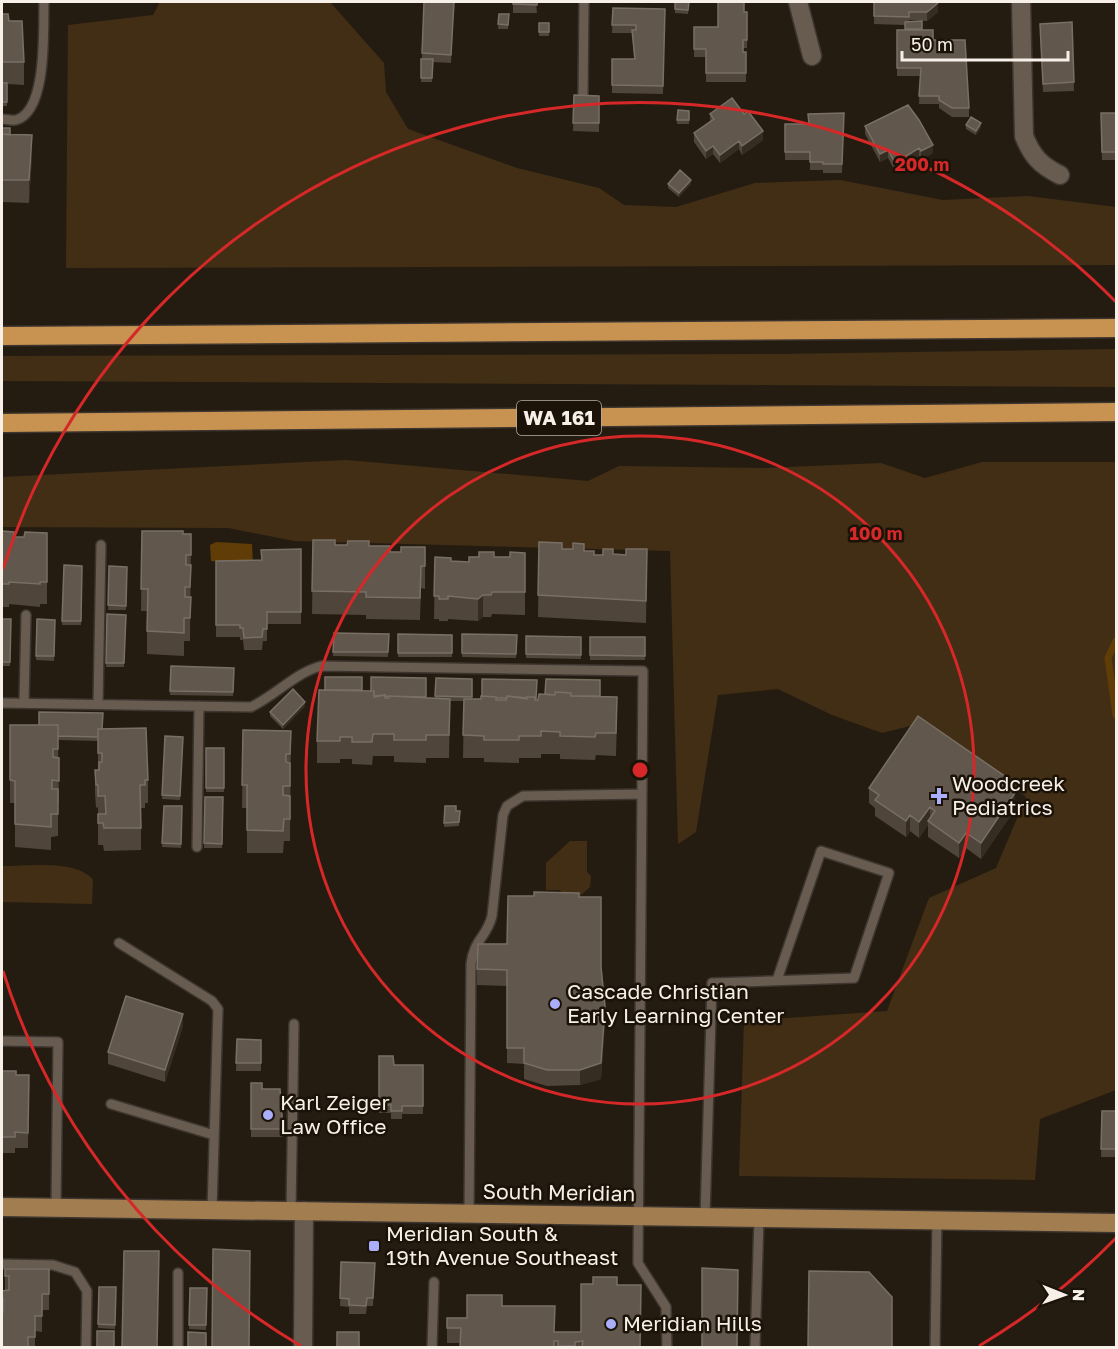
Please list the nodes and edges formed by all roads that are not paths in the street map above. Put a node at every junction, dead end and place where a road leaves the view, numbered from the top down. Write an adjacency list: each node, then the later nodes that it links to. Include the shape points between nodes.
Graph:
1 (44, 2): 7 (lane, via 40,82 29,111 16,120)
2 (584, 2): 6 (lane)
3 (798, 2): 5 (street)
4 (1022, 2): 8 (street, via 1024,136 1030,152 1042,166)
5 (812, 56)
6 (583, 94)
7 (2, 119)
8 (1060, 175)
9 (1116, 328): 10 (highway)
10 (2, 336)
11 (1116, 412): 12 (highway, WA 161)
12 (2, 423)
13 (101, 545): 17 (lane)
14 (26, 615): 16 (lane)
15 (2, 703): 16 (lane)
16 (24, 703): 17 (lane)
17 (98, 704): 18 (lane)
18 (200, 706): 19 (lane, via 251,707 305,670 321,666 643,671); 20 (lane)
19 (642, 794): 31 (lane, via 523,796 507,806 503,815 492,916 473,948 471,964); 32 (lane)
20 (197, 847)
21 (119, 943): 26 (lane, via 212,1001 218,1009)
22 (777, 980): 22 (lane, via 854,978 889,873 821,850); 33 (lane, via 712,983)
23 (294, 1024): 30 (lane)
24 (2, 1041): 28 (lane, via 58,1042)
25 (111, 1104): 26 (lane)
26 (214, 1136): 29 (lane)
27 (2, 1207): 28 (main road, South Meridian)
28 (56, 1208): 29 (main road, South Meridian)
29 (212, 1210): 30 (main road, South Meridian)
30 (298, 1211): 31 (main road, South Meridian); 42 (street)
31 (469, 1214): 32 (main road, South Meridian)
32 (638, 1217): 33 (main road, South Meridian); 44 (lane, via 638,1263 666,1307)
33 (705, 1217): 34 (main road, South Meridian)
34 (759, 1218): 35 (main road, South Meridian); 45 (lane)
35 (937, 1220): 36 (main road, South Meridian); 46 (lane)
36 (1116, 1223)
37 (2, 1264): 40 (lane, via 53,1265 75,1272 87,1291)
38 (178, 1273): 41 (lane)
39 (434, 1282): 43 (lane)
40 (86, 1347)
41 (178, 1347)
42 (303, 1347)
43 (432, 1347)
44 (667, 1347)
45 (755, 1347)
46 (935, 1347)

